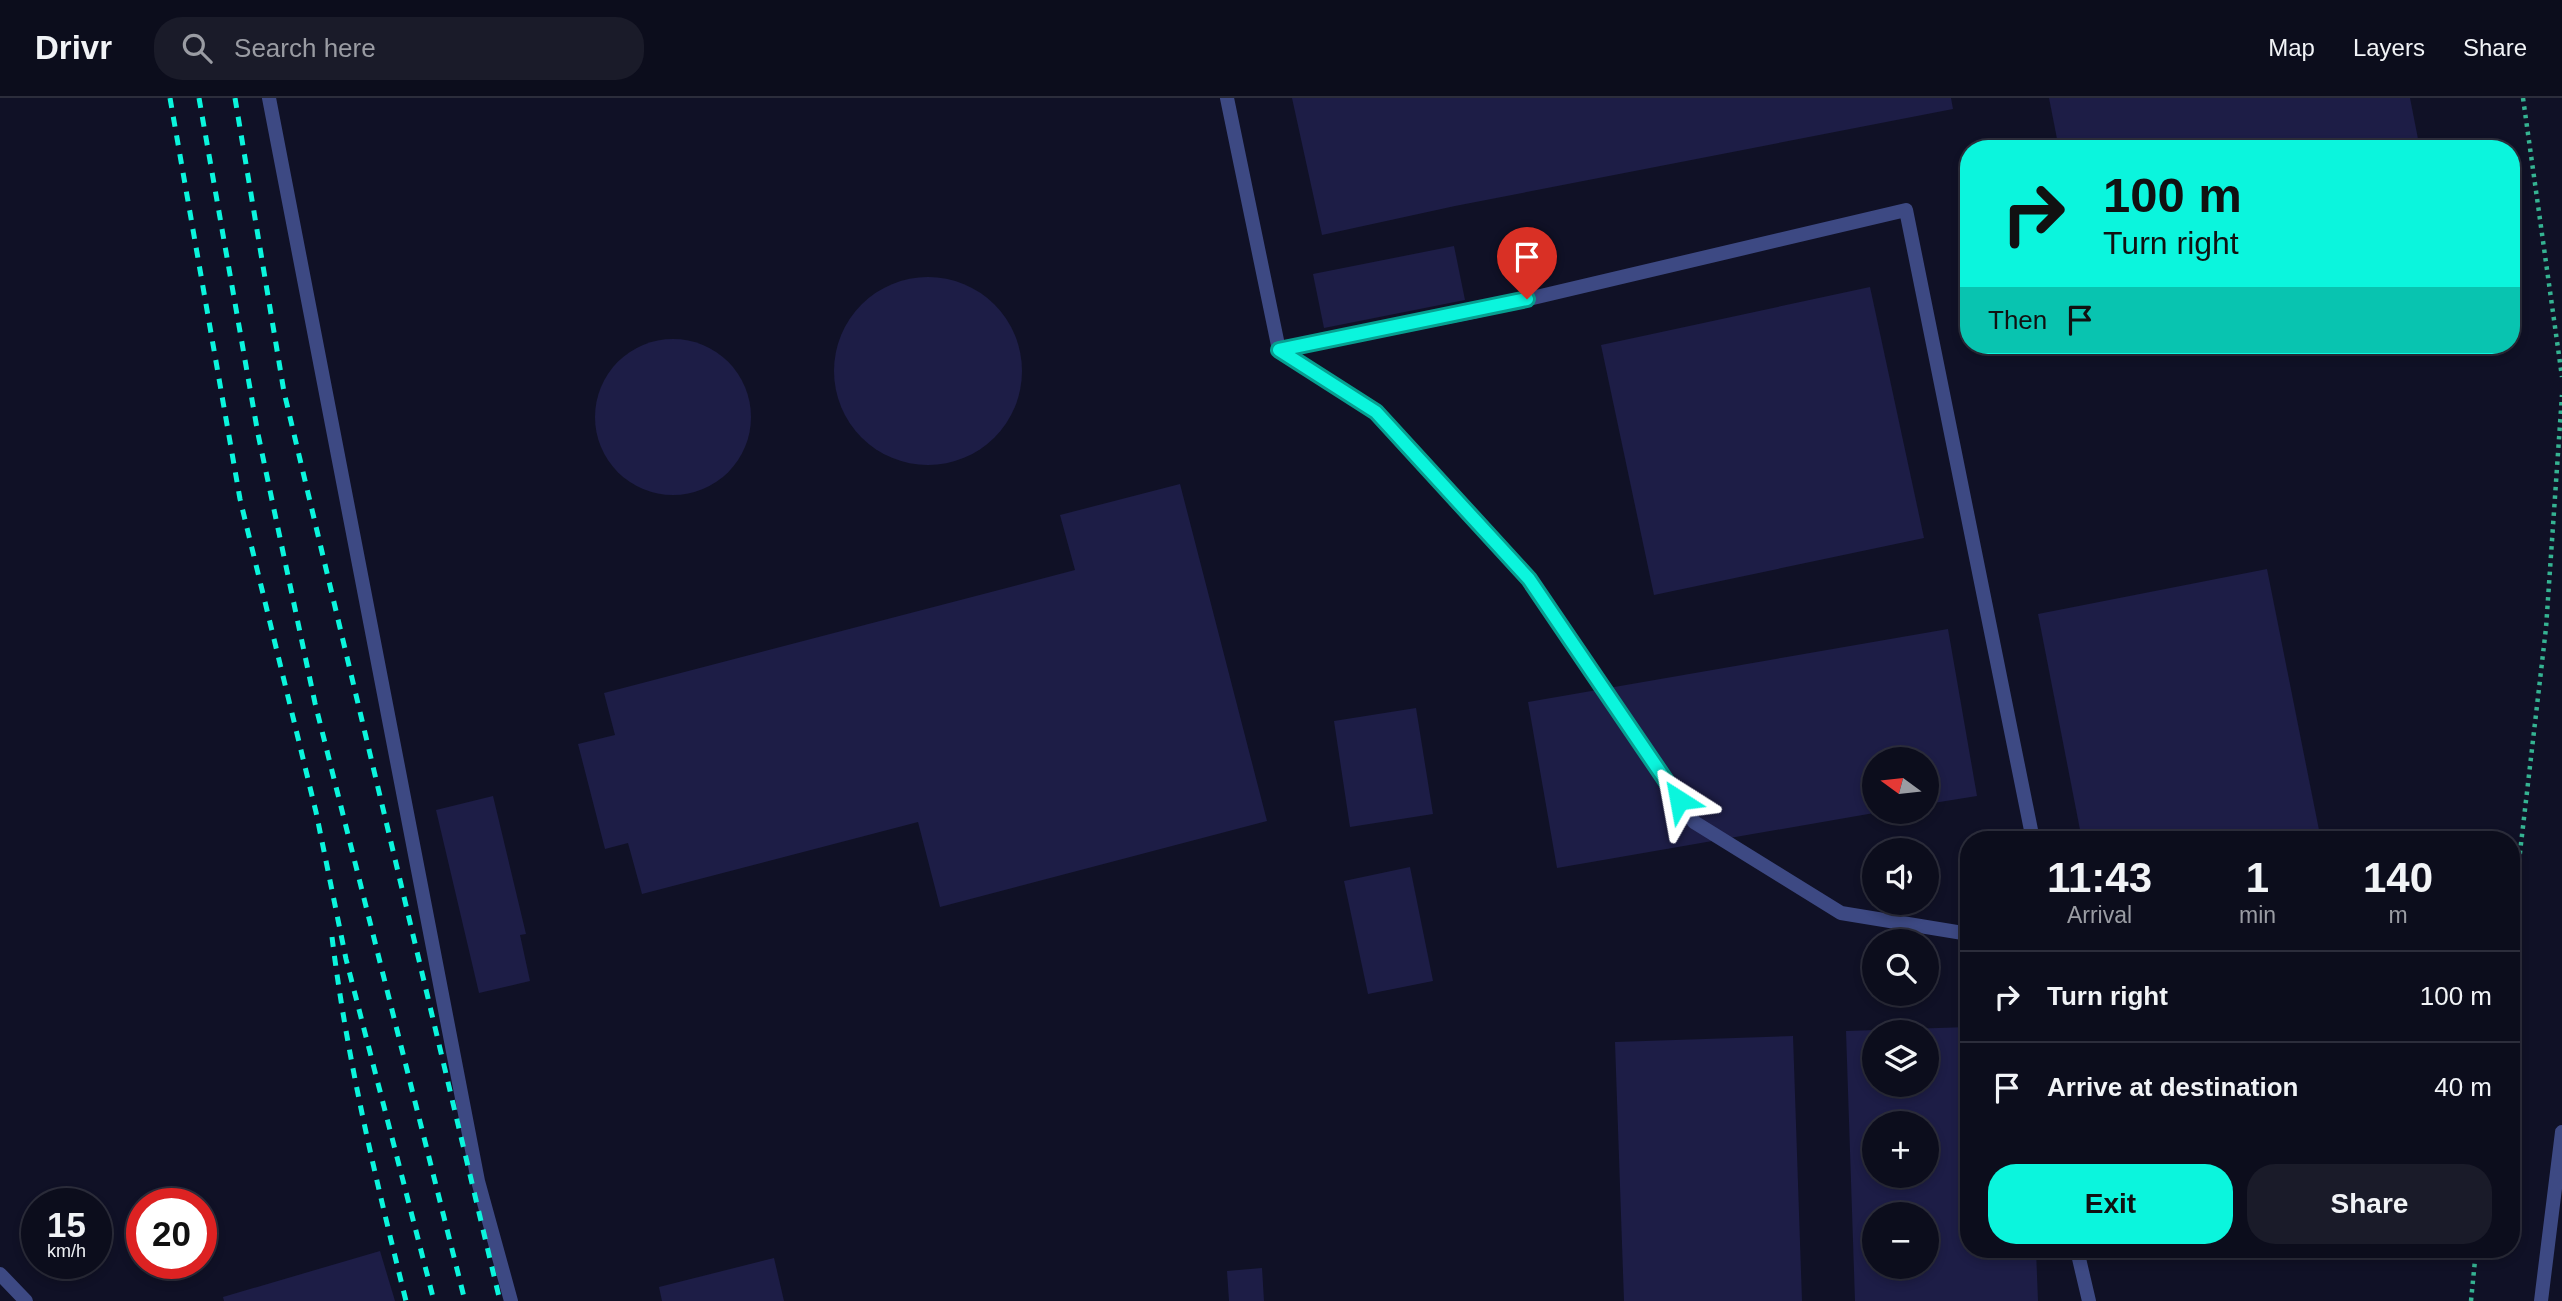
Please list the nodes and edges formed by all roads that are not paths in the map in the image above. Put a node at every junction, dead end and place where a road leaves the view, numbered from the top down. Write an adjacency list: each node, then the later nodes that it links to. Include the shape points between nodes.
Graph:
1 (269, 98): 10 (lane, via 478,1181)
2 (1227, 98): 3 (lane)
3 (1279, 350): 4 (lane, via 1473,312 1906,210); 5 (lane, via 1376,412 1529,579 1694,822 1841,913)
4 (2031, 831)
5 (1960, 933)
6 (2562, 1132): 12 (lane)
7 (2079, 1258): 11 (lane)
8 (0, 1274): 9 (lane)
9 (26, 1301)
10 (511, 1301)
11 (2089, 1301)
12 (2541, 1301)

